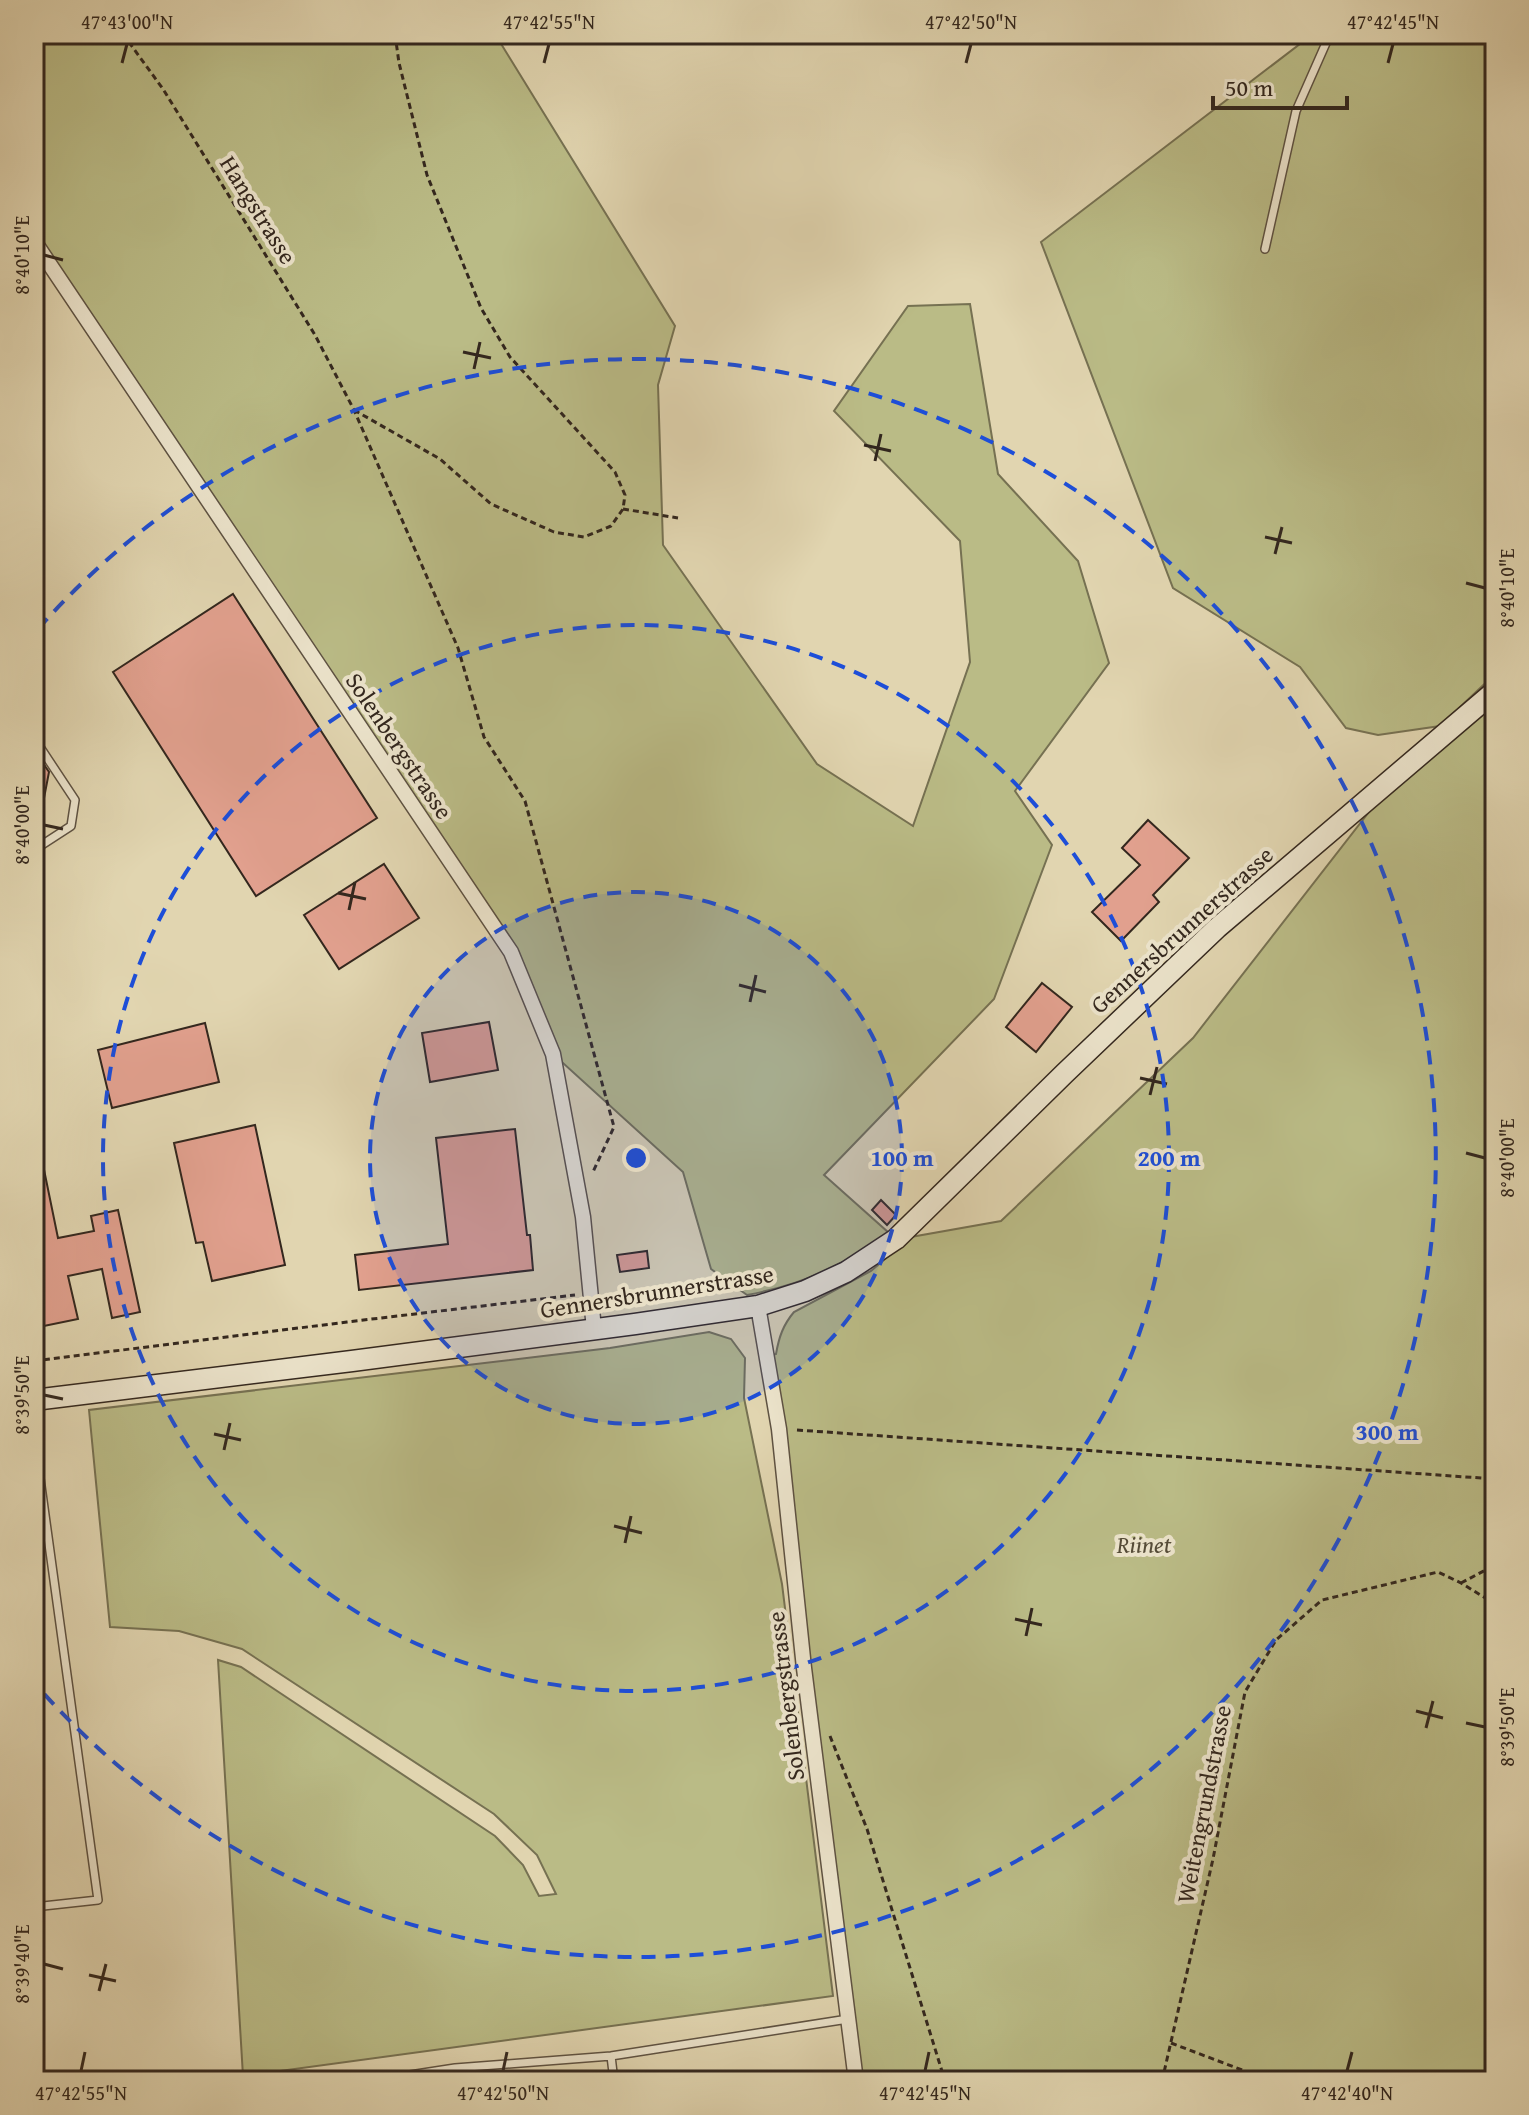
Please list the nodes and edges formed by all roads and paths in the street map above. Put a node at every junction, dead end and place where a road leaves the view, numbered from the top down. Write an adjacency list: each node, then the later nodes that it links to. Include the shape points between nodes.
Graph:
1 (123, 34): 6 (path, Hangstrasse, via 163,89 315,335)
2 (395, 34): 7 (path, via 427,175 481,308 510,357 615,472 625,495)
3 (1330, 34): 5 (lane, via 1296,111)
4 (34, 241): 12 (street, Solenbergstrasse, via 511,952 553,1054)
5 (1265, 249)
6 (354, 410): 7 (path, via 440,459 491,504 554,532 584,537 611,526); 12 (path, Hangstrasse, via 458,648 484,737 525,801 614,1127)
7 (623, 509): 8 (path)
8 (678, 518)
9 (1495, 691): 14 (street, Gennersbrunnerstrasse, via 1186,957 896,1239 846,1272)
10 (34, 738): 11 (lane, via 75,800 71,826)
11 (34, 850)
12 (580, 1199): 13 (street, Solenbergstrasse)
13 (591, 1294): 15 (street, Solenbergstrasse); 16 (path)
14 (758, 1306): 15 (street, Gennersbrunnerstrasse); 18 (street, Solenbergstrasse)
15 (594, 1329): 17 (street, Gennersbrunnerstrasse)
16 (34, 1361)
17 (34, 1400)
18 (779, 1429): 21 (path); 29 (street, Solenbergstrasse)
19 (34, 1435): 20 (lane)
20 (36, 1464): 22 (lane)
21 (1495, 1479)
22 (45, 1516): 23 (lane); 28 (lane, via 98,1900)
23 (34, 1517)
24 (1495, 1565): 25 (path)
25 (1461, 1583): 26 (path, Weitengrundstrasse); 30 (path, Weitengrundstrasse, via 1438,1572 1322,1600 1276,1640 1245,1692)
26 (1495, 1604)
27 (827, 1727): 35 (path, via 867,1829)
28 (34, 1907)
29 (848, 2019): 31 (lane); 34 (street, Solenbergstrasse)
30 (1171, 2043): 36 (path, Weitengrundstrasse); 37 (path)
31 (611, 2056): 32 (lane, via 455,2068); 33 (lane)
32 (371, 2081)
33 (614, 2081)
34 (856, 2081)
35 (945, 2081)
36 (1162, 2081)
37 (1271, 2081)

